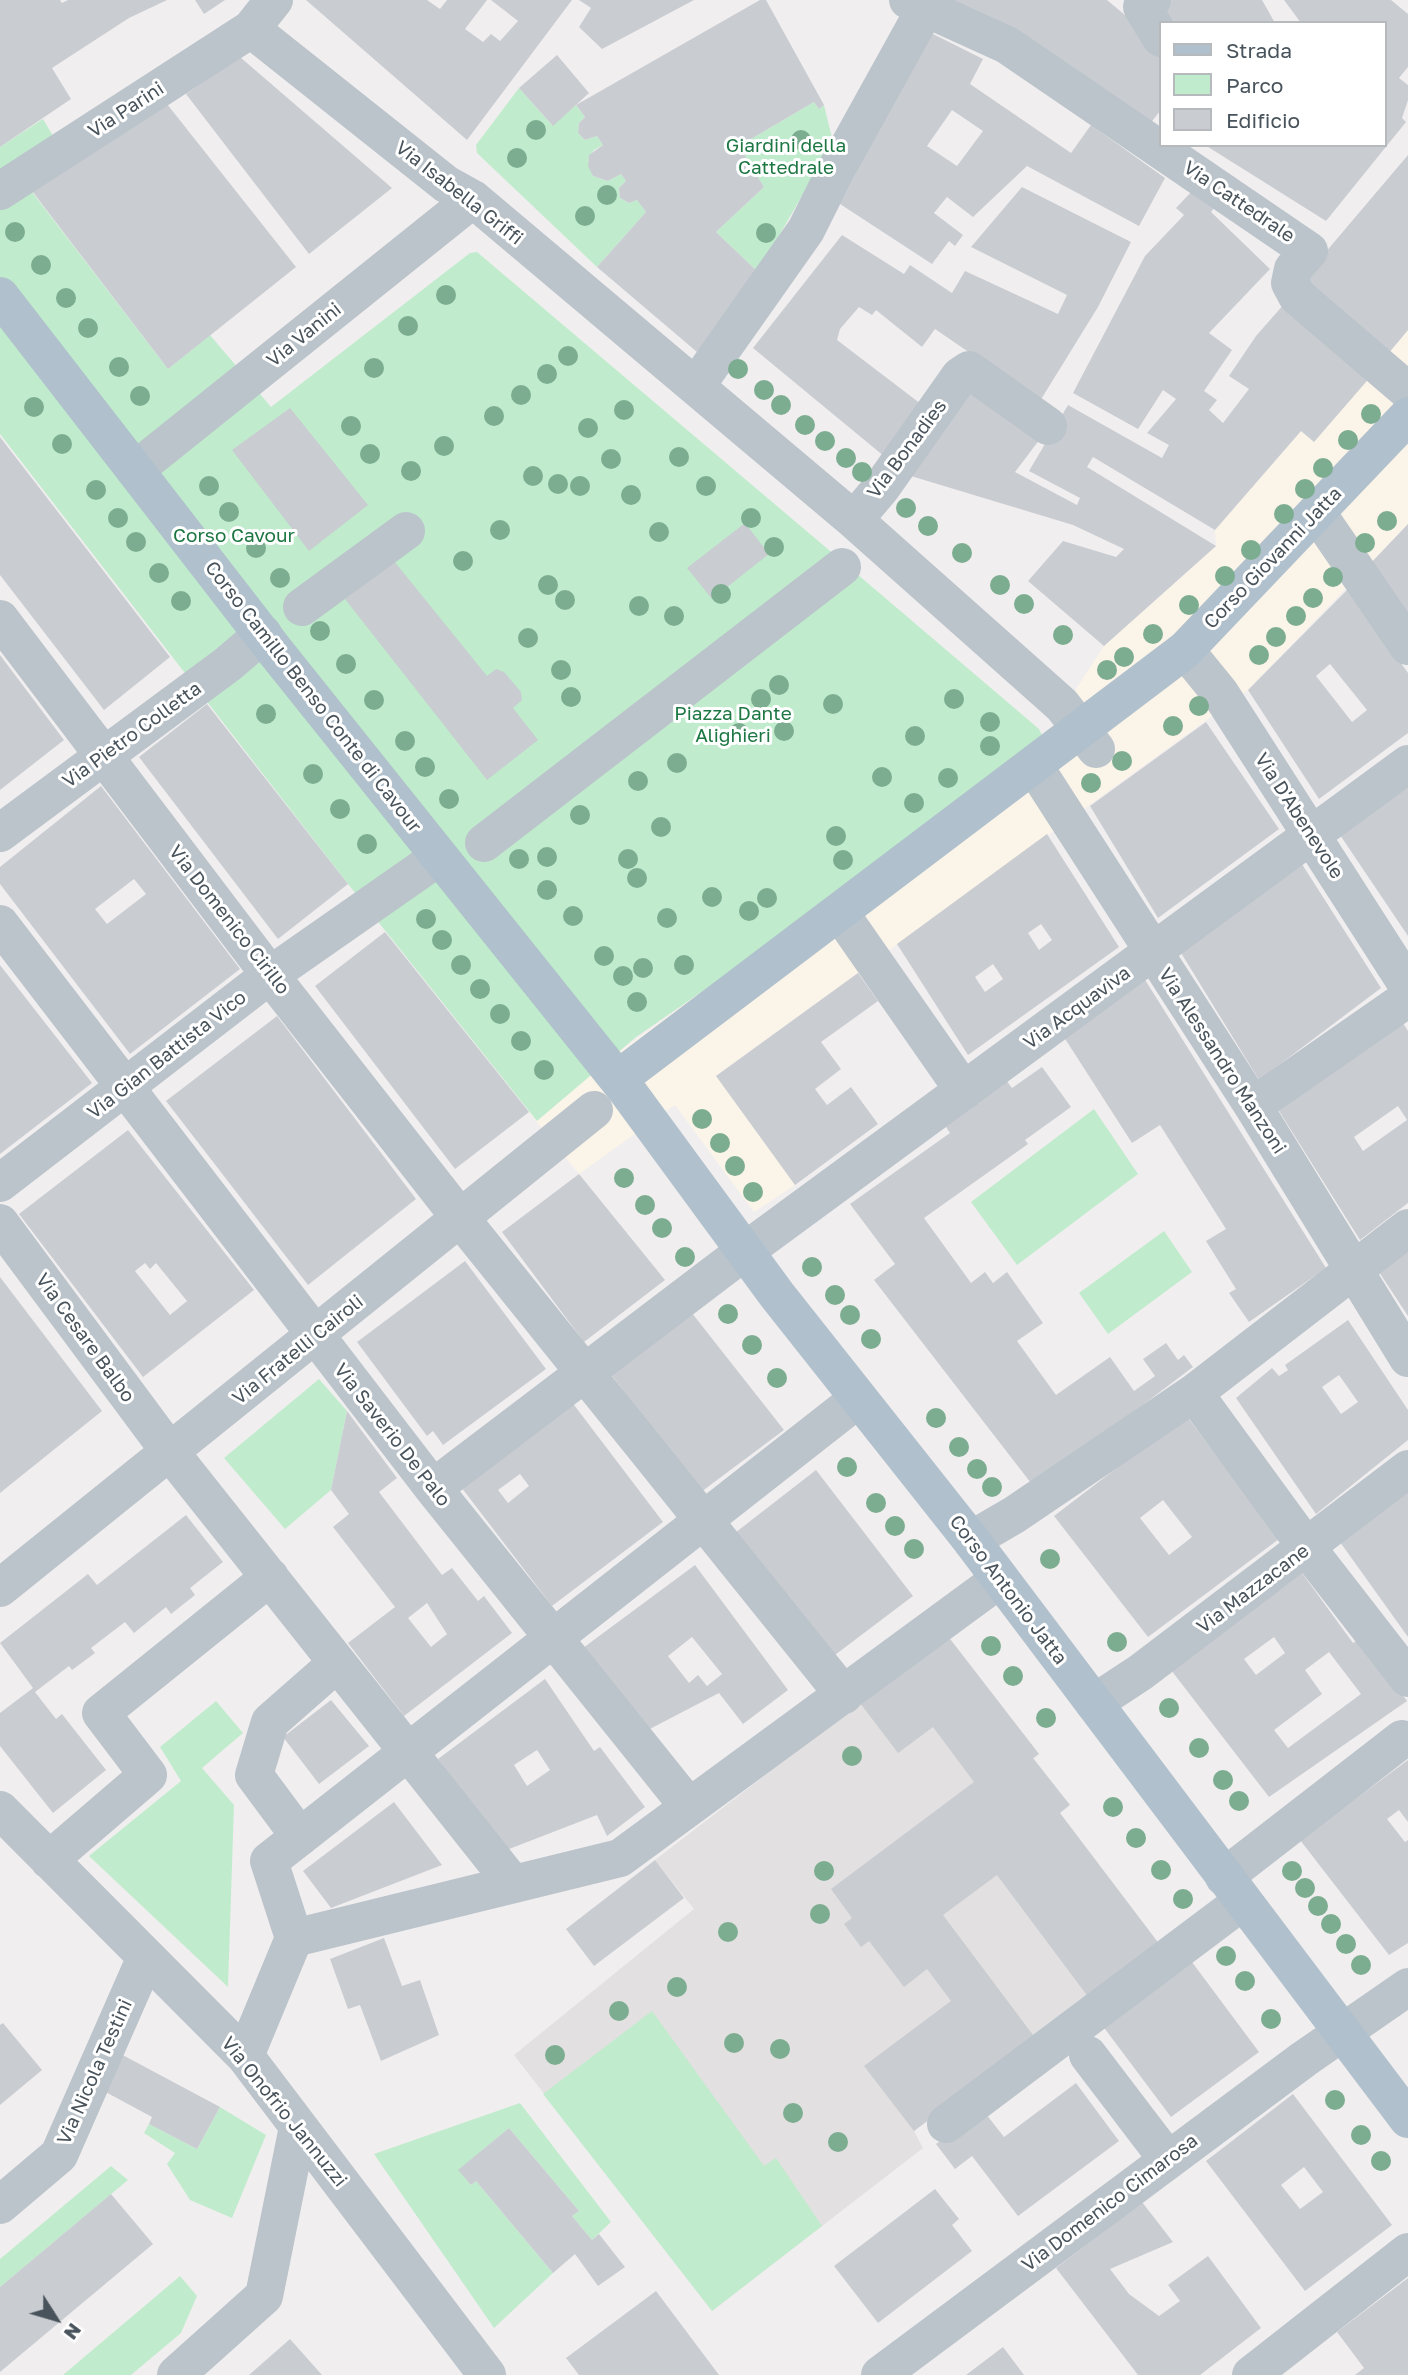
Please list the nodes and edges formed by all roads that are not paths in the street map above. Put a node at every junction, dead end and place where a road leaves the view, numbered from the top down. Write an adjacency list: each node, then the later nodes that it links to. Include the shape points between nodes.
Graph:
1 (916, 4): 3 (street, Via Cattedrale, via 1007,46); 8 (street, via 806,230)
2 (262, 14): 5 (street, Via Parini); 6 (street, Via Isabella Griffi, via 446,184)
3 (1160, 145)
4 (1165, 148): 9 (street, Via Cattedrale, via 1309,251 1293,269 1290,283 1297,296)
5 (0, 191)
6 (473, 199): 8 (street, Via Isabella Griffi); 13 (street, Via Vanini)
7 (0, 296): 13 (main road, Corso Camillo Benso Conte di Cavour)
8 (696, 386): 14 (street)
9 (1408, 391)
10 (1408, 416): 15 (main road, Corso Giovanni Jatta)
11 (1048, 426): 14 (street, Via Bonadies, via 969,370)
12 (1408, 444): 15 (main road, Corso Giovanni Jatta)
13 (135, 470): 20 (main road, Corso Camillo Benso Conte di Cavour)
14 (853, 520): 23 (street, via 1062,705)
15 (1323, 522): 21 (street); 22 (main road, Corso Giovanni Jatta)
16 (406, 531): 18 (street)
17 (842, 567): 29 (street)
18 (302, 607)
19 (0, 620): 24 (street, Via Domenico Cirillo)
20 (263, 634): 24 (street, Via Pietro Colletta); 30 (main road, Corso Camillo Benso Conte di Cavour)
21 (1408, 646)
22 (1192, 658): 23 (main road, Corso Giovanni Jatta); 28 (street, Via D'Abenevole, via 1220,693)
23 (1089, 739): 26 (main road)
24 (103, 756): 27 (street, Via Pietro Colletta); 34 (street, Via Domenico Cirillo)
25 (1408, 764): 28 (street, Via Acquaviva)
26 (1041, 777): 31 (main road); 33 (street, Via Alessandro Manzoni)
27 (0, 833)
28 (1310, 835): 33 (street, Via Acquaviva); 35 (street, Via D'Abenevole)
29 (484, 843)
30 (439, 857): 34 (street, Via Gian Battista Vico); 37 (main road, Corso Camillo Benso Conte di Cavour)
31 (846, 921): 37 (main road); 39 (street)
32 (0, 924): 38 (street, Via Saverio De Palo)
33 (1152, 954): 39 (street, Via Acquaviva); 40 (street, Via Alessandro Manzoni)
34 (270, 975): 38 (street, Via Gian Battista Vico); 42 (street, Via Domenico Cirillo)
35 (1408, 986)
36 (1408, 998): 40 (street)
37 (617, 1078): 42 (street, Via Fratelli Cairoli, via 607,1110 594,1110); 45 (main road, Corso Antonio Jatta)
38 (124, 1089): 41 (street, Via Gian Battista Vico); 47 (street, Via Saverio De Palo)
39 (964, 1091): 45 (street, Via Acquaviva)
40 (1253, 1106): 46 (street, Via Alessandro Manzoni)
41 (0, 1183)
42 (461, 1219): 47 (street, Via Fratelli Cairoli); 49 (street, Via Domenico Cirillo)
43 (0, 1223): 52 (street, Via Cesare Balbo)
44 (1408, 1227): 46 (street)
45 (745, 1251): 49 (street, Via Acquaviva); 51 (main road, Corso Antonio Jatta)
46 (1354, 1272): 48 (street, Via Alessandro Manzoni); 50 (street)
47 (316, 1336): 52 (street, Via Fratelli Cairoli); 54 (street, Via Saverio De Palo)
48 (1408, 1357)
49 (586, 1373): 54 (street, Via Acquaviva); 55 (street, Via Domenico Cirillo)
50 (1194, 1393): 56 (street); 57 (street)
51 (858, 1399): 55 (street); 56 (main road, Corso Antonio Jatta)
52 (170, 1452): 58 (street, Via Fratelli Cairoli); 59 (street, Via Cesare Balbo)
53 (1408, 1469): 57 (street, Via Mazzacane)
54 (433, 1488): 61 (street, Via Saverio De Palo)
55 (704, 1521): 61 (street); 64 (street, Via Domenico Cirillo)
56 (971, 1540): 60 (main road, Corso Antonio Jatta)
57 (1307, 1548): 63 (street); 65 (street, Via Mazzacane)
58 (6, 1569)
59 (270, 1577): 62 (street, Via Cesare Balbo); 71 (street, via 101,1713 148,1775)
60 (1000, 1578): 64 (street); 65 (main road, Corso Antonio Jatta)
61 (554, 1638): 67 (street); 68 (street, Via Saverio De Palo)
62 (336, 1664): 67 (street, Via Cesare Balbo); 70 (street, via 270,1722 254,1775)
63 (1408, 1678)
64 (844, 1695): 68 (street)
65 (1094, 1703): 73 (main road, Corso Antonio Jatta)
66 (1402, 1740): 73 (street)
67 (408, 1753): 70 (street); 72 (street, Via Cesare Balbo)
68 (689, 1807): 72 (street, via 620,1858)
69 (0, 1810): 71 (street, Via Onofrio Jannuzzi)
70 (300, 1838): 74 (street, via 269,1861)
71 (49, 1860): 75 (street, Via Onofrio Jannuzzi)
72 (513, 1884): 74 (street)
73 (1233, 1889): 77 (main road, Corso Antonio Jatta); 81 (street)
74 (294, 1938): 79 (street)
75 (146, 1957): 79 (street, Via Onofrio Jannuzzi); 84 (street, Via Nicola Testini, via 59,2155)
76 (1408, 1987): 77 (street, Via Domenico Cimarosa)
77 (1341, 2032): 80 (main road, Corso Antonio Jatta); 83 (street, Via Domenico Cimarosa)
78 (1088, 2055): 83 (street)
79 (245, 2056): 82 (street, Via Onofrio Jannuzzi)
80 (1408, 2119)
81 (946, 2124)
82 (298, 2127): 86 (street, via 264,2296); 87 (street, Via Onofrio Jannuzzi)
83 (1168, 2160): 88 (street, Via Domenico Cimarosa)
84 (0, 2206)
85 (1408, 2252): 89 (street)
86 (176, 2375)
87 (487, 2375)
88 (880, 2375)
89 (1251, 2375)

